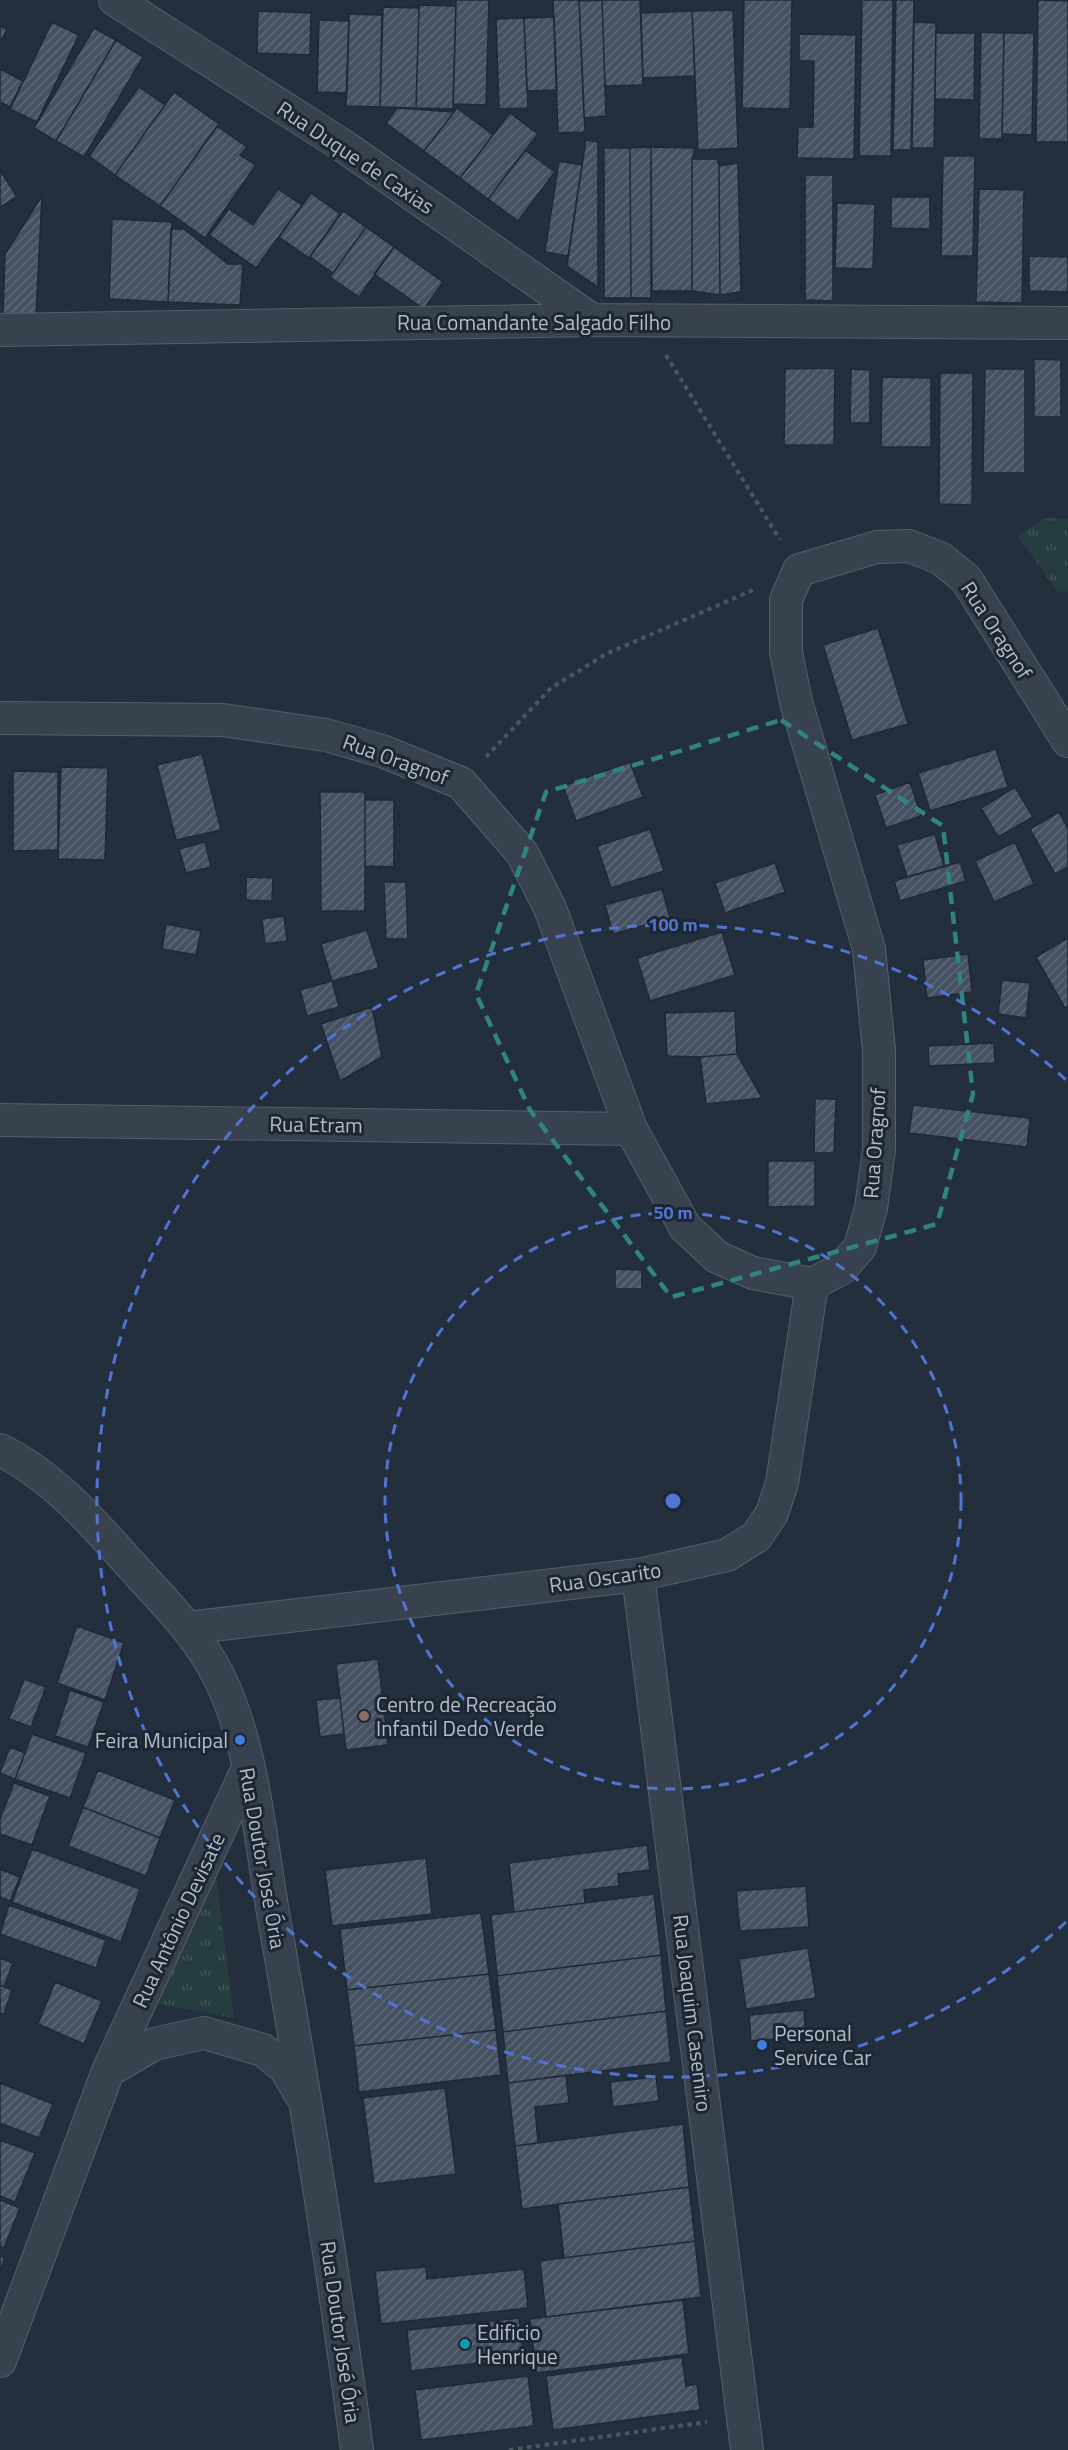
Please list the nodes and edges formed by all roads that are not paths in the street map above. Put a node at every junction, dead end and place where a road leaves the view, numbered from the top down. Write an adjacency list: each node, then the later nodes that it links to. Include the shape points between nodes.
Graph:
1 (115, 0): 2 (street, Rua Duque de Caxias, via 342,145)
2 (592, 320): 3 (street, Rua Comandante Salgado Filho); 4 (street, Rua Comandante Salgado Filho)
3 (1068, 323)
4 (0, 330)
5 (0, 718): 8 (street, Rua Oragnof, via 223,720 303,731 382,750 461,783 522,852 550,908)
6 (1068, 741): 9 (street, Rua Oragnof, via 966,579 940,558 909,546 877,547 799,570 786,600 786,652 796,702 868,949 879,1052 879,1150 871,1208 860,1247 841,1269)
7 (0, 1120): 8 (street, Rua Etram)
8 (631, 1129): 9 (street, Rua Oragnof, via 685,1227 717,1257 753,1273)
9 (812, 1284): 11 (street, Rua Oscarito, via 782,1483 772,1513 756,1537 727,1555)
10 (0, 1450): 12 (street, Rua Doutor José Ória, via 70,1498)
11 (638, 1575): 12 (street, Rua Oscarito); 18 (street, Rua Joaquim Casemiro)
12 (188, 1628): 13 (street, Rua Doutor José Ória, via 218,1674 233,1710)
13 (248, 1768): 14 (street, Rua Antônio Devisate); 15 (street, Rua Doutor José Ória)
14 (108, 2072): 15 (street, Rua Doutor José Ória, via 154,2044 204,2033 263,2050 285,2068); 16 (street, Rua Antônio Devisate)
15 (308, 2107): 17 (street, Rua Doutor José Ória)
16 (0, 2361)
17 (357, 2450)
18 (747, 2450)

